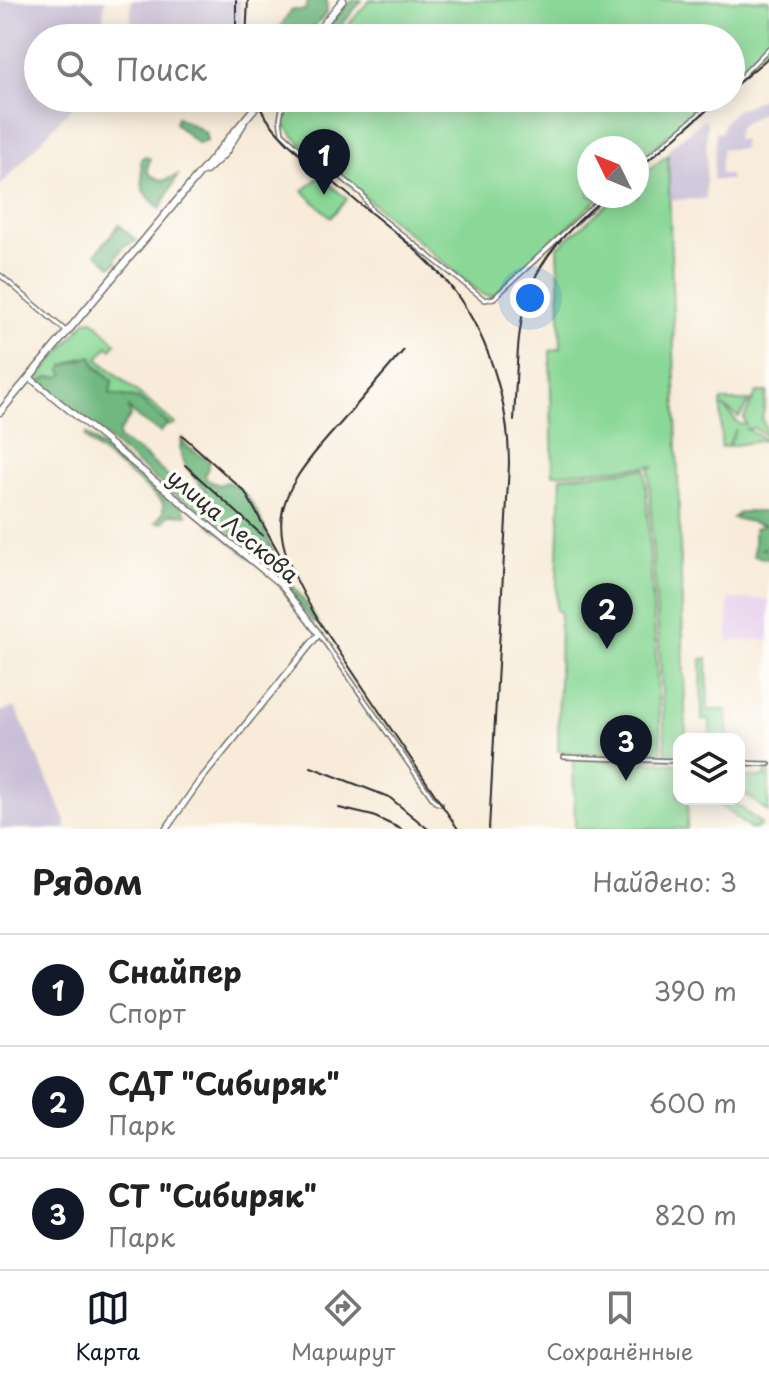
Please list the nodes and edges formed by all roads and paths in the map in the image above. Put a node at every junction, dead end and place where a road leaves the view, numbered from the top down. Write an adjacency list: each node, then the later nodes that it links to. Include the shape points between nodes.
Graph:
1 (343, 0): 2 (main road)
2 (323, 24)
3 (769, 48): 4 (street)
4 (745, 75)
5 (250, 112): 11 (main road, via 225,153)
6 (281, 112): 9 (street, via 279,125 285,138 322,170 338,174 364,196 372,211 485,300 494,298)
7 (702, 112): 8 (street)
8 (649, 157)
9 (591, 208)
10 (0, 275): 11 (street)
11 (67, 332): 12 (main road)
12 (29, 377): 13 (main road); 14 (main road, улица Лескова, via 281,585)
13 (0, 412)
14 (319, 634): 19 (street, улица Лескова); 20 (main road)
15 (564, 757): 16 (street)
16 (673, 761)
17 (745, 763): 18 (street)
18 (769, 764)
19 (441, 804)
20 (166, 829)

